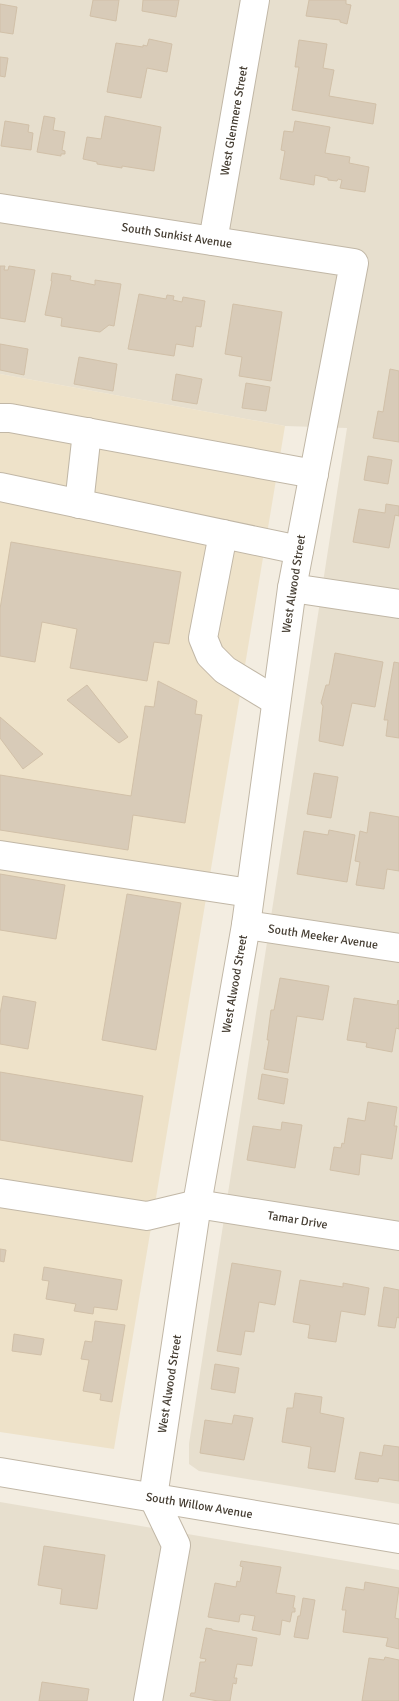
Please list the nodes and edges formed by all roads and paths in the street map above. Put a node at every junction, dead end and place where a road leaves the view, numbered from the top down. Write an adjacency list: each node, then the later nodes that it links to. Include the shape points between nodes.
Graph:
1 (255, 0): 3 (street, West Glenmere Street)
2 (0, 208): 3 (street, South Sunkist Avenue)
3 (213, 241): 4 (street, South Sunkist Avenue)
4 (354, 263): 7 (street, West Alwood Street)
5 (0, 418): 6 (street)
6 (87, 432): 7 (street); 9 (street)
7 (314, 474): 11 (street, West Alwood Street)
8 (0, 487): 9 (street)
9 (79, 504): 10 (street)
10 (223, 534): 11 (street); 14 (street, via 203,638 210,655 226,670)
11 (299, 550): 12 (street, West Alwood Street)
12 (292, 588): 13 (street); 14 (street, West Alwood Street)
13 (399, 604)
14 (276, 701): 16 (street, West Alwood Street)
15 (0, 854): 16 (street)
16 (250, 893): 17 (street, West Alwood Street)
17 (246, 925): 18 (street, South Meeker Avenue); 20 (street, West Alwood Street)
18 (399, 948)
19 (0, 1193): 20 (street, via 148,1216)
20 (197, 1204): 21 (street, Tamar Drive); 23 (street, West Alwood Street)
21 (399, 1236)
22 (0, 1472): 23 (street, South Willow Avenue)
23 (153, 1497): 24 (street, South Willow Avenue); 25 (street, via 176,1545)
24 (399, 1539)
25 (148, 1701)

